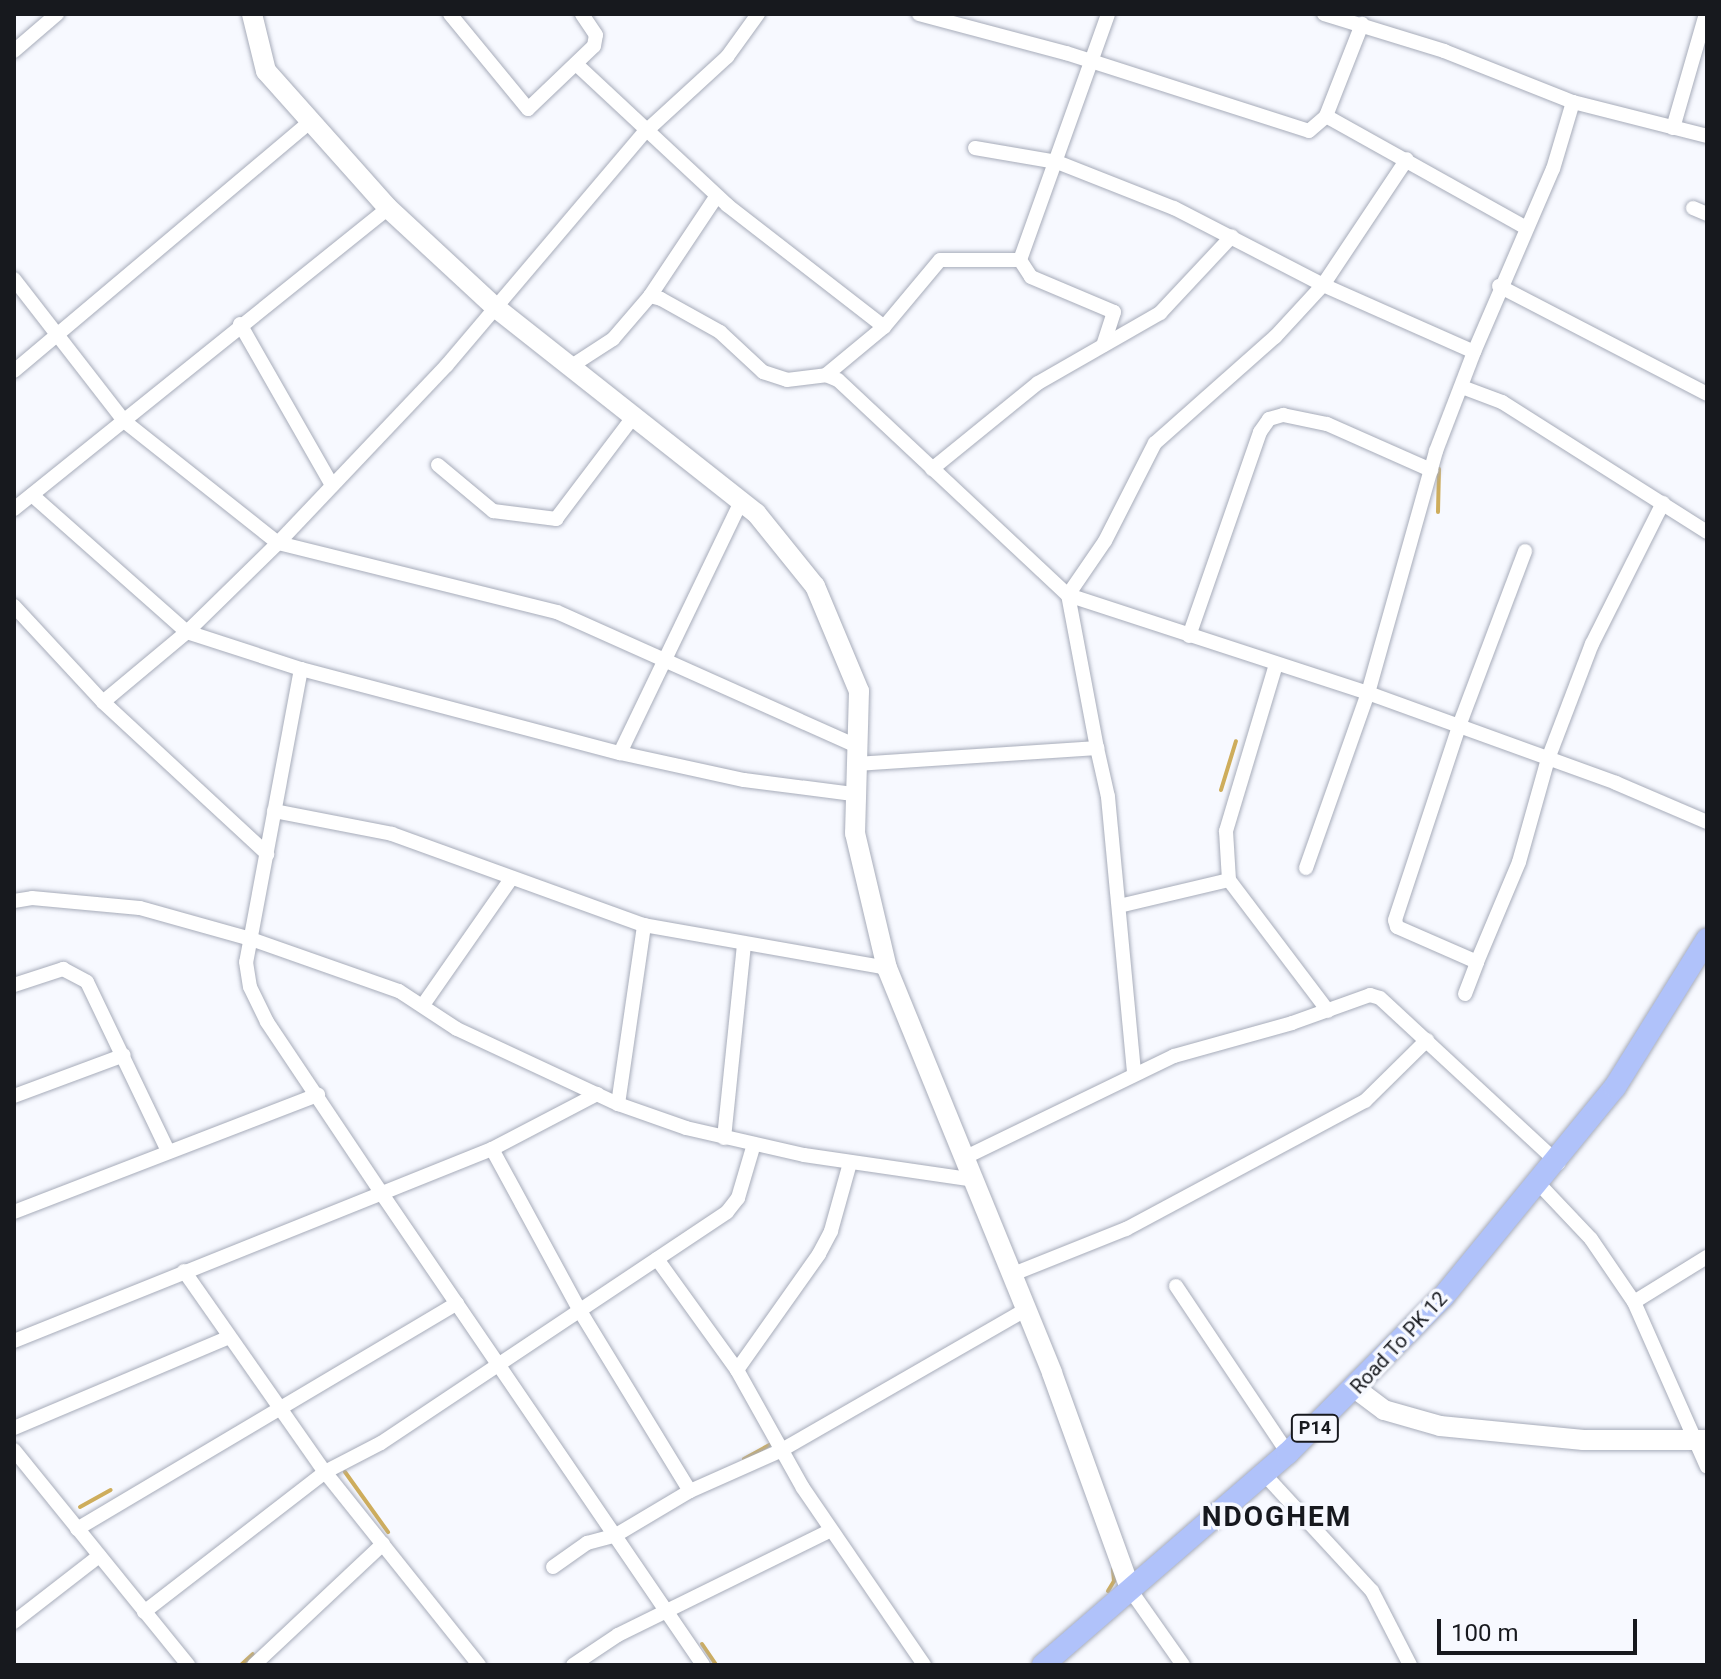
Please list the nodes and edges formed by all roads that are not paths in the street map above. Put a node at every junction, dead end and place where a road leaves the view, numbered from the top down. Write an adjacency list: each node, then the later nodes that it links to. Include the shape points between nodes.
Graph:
1 (57, 14): 11 (street)
2 (252, 14): 16 (street, via 266,71)
3 (450, 14): 13 (street, via 524,109 532,108)
4 (582, 14): 13 (street, via 597,40)
5 (758, 14): 18 (street, via 727,57)
6 (919, 14): 12 (street)
7 (1108, 14): 12 (street)
8 (1324, 14): 10 (street)
9 (1706, 14): 17 (street)
10 (1362, 24): 14 (street); 15 (street)
11 (14, 51)
12 (1091, 62): 15 (street, via 1298,130 1309,131); 22 (street)
13 (576, 64): 18 (street)
14 (1573, 102): 17 (street); 25 (street, via 1553,169)
15 (1326, 116): 21 (street)
16 (311, 121): 24 (street); 35 (street)
17 (1673, 128): 19 (street)
18 (644, 133): 23 (street); 32 (street)
19 (1707, 136)
20 (975, 148): 22 (street)
21 (1407, 159): 25 (street); 29 (street)
22 (1057, 162): 26 (street); 27 (street)
23 (716, 197): 31 (street); 34 (street)
24 (388, 208): 32 (street); 33 (street)
25 (1526, 228): 30 (street)
26 (1232, 236): 29 (street); 36 (street, via 1160,313)
27 (1020, 260): 34 (street, via 940,260); 36 (street, via 1031,277 1114,312)
28 (14, 279): 35 (street)
29 (1323, 285): 37 (street); 56 (street, via 1243,368 1155,443 1105,541)
30 (1499, 286): 37 (street); 42 (street)
31 (650, 296): 38 (street, via 613,339); 40 (street, via 720,332 763,372 787,380)
32 (495, 307): 38 (street); 48 (street, via 447,365)
33 (240, 324): 44 (street); 48 (street)
34 (884, 327): 40 (street)
35 (60, 334): 39 (street); 44 (street)
36 (1103, 345): 46 (street, via 1038,383)
37 (1474, 352): 41 (street)
38 (573, 365): 43 (street)
39 (14, 371)
40 (826, 375): 46 (street, via 838,380)
41 (1462, 387): 47 (street); 51 (street, via 1502,402)
42 (1707, 394)
43 (634, 416): 45 (street, via 556,519 493,511); 50 (street)
44 (124, 421): 49 (street); 54 (street)
45 (438, 465)
46 (932, 469): 56 (street)
47 (1431, 470): 59 (street, via 1327,424 1283,415 1269,419); 63 (street)
48 (330, 482): 54 (street)
49 (32, 495): 52 (street); 58 (street)
50 (742, 500): 60 (street); 68 (street, via 788,546 839,635 859,691)
51 (1663, 503): 53 (street); 69 (street, via 1592,644)
52 (14, 509)
53 (1707, 532)
54 (278, 543): 58 (street); 60 (street, via 557,612)
55 (1525, 551): 65 (street)
56 (1068, 595): 59 (street); 66 (street)
57 (14, 606): 64 (street)
58 (187, 632): 62 (street); 64 (street)
59 (1189, 636): 61 (street)
60 (664, 659): 67 (street); 68 (street)
61 (1276, 664): 63 (street); 76 (street, via 1226,831)
62 (301, 669): 67 (street); 71 (street)
63 (1368, 693): 65 (street); 74 (street)
64 (103, 702): 73 (street)
65 (1459, 726): 69 (street); 83 (street, via 1395,924)
66 (1097, 748): 68 (street); 78 (street, via 1108,797)
67 (620, 753): 70 (street, via 744,780)
68 (857, 756): 70 (street)
69 (1548, 759): 72 (street); 83 (street, via 1519,862)
70 (853, 794): 84 (street, via 863,877)
71 (274, 811): 73 (street); 75 (street, via 392,834)
72 (1707, 822)
73 (267, 854): 80 (street)
74 (1306, 868)
75 (511, 879): 79 (street); 87 (street)
76 (1229, 880): 78 (street); 88 (street)
77 (14, 901): 80 (street, via 140,908)
78 (1119, 906): 91 (street)
79 (644, 925): 82 (street); 95 (street)
80 (251, 939): 87 (street, via 380,984); 93 (street, via 246,962 250,987 267,1022)
81 (1707, 939): 102 (main road, P14, via 1615,1087)
82 (744, 944): 84 (street); 96 (street)
83 (1477, 962): 86 (street)
84 (887, 968): 100 (street)
85 (14, 985): 90 (street, via 50,970 75,972 87,982)
86 (1465, 994)
87 (423, 1005): 92 (street, via 457,1029)
88 (1328, 1011): 89 (street, via 1359,997 1380,998); 91 (street)
89 (1427, 1040): 102 (street); 110 (street, via 1365,1101 1126,1229)
90 (124, 1055): 94 (street); 99 (street)
91 (1134, 1072): 100 (street)
92 (597, 1094): 95 (street); 98 (street)
93 (318, 1095): 99 (street); 105 (street)
94 (14, 1096)
95 (618, 1104): 96 (street)
96 (724, 1138): 97 (street)
97 (754, 1144): 101 (street); 108 (street, via 738,1198 727,1212)
98 (492, 1149): 105 (street); 115 (street)
99 (168, 1151): 106 (street)
100 (966, 1157): 103 (street)
101 (850, 1163): 103 (street); 119 (street, via 819,1254)
102 (1558, 1163): 104 (main road, Road To PK 12 / P14)
103 (975, 1180): 110 (street)
104 (1540, 1185): 112 (street, via 1591,1239); 120 (main road, Road To PK 12 / P14)
105 (382, 1194): 109 (street); 113 (street)
106 (14, 1212)
107 (1707, 1257): 112 (street)
108 (657, 1259): 115 (street); 119 (street)
109 (184, 1271): 116 (street); 117 (street)
110 (1011, 1275): 114 (street)
111 (1176, 1286): 126 (street)
112 (1634, 1302): 123 (street)
113 (457, 1303): 118 (street); 121 (street)
114 (1025, 1310): 125 (street); 137 (street)
115 (580, 1311): 118 (street); 130 (street)
116 (229, 1337): 121 (street); 122 (street)
117 (14, 1341)
118 (501, 1366): 128 (street, via 356,1459); 133 (street)
119 (737, 1370): 125 (street)
120 (1356, 1389): 123 (street, via 1384,1410 1440,1426 1583,1440); 126 (main road, Road To PK 12 / P14)
121 (281, 1410): 128 (street); 131 (street)
122 (14, 1428)
123 (1703, 1441): 127 (street)
124 (14, 1450): 131 (street)
125 (780, 1451): 130 (street); 132 (street)
126 (1288, 1453): 129 (main road, Road To PK 12 / P14)
127 (1707, 1467)
128 (325, 1472): 134 (street); 138 (street)
129 (1264, 1474): 137 (main road, Road To PK 12 / P14); 149 (street, via 1372,1591)
130 (690, 1491): 133 (street)
131 (77, 1529): 135 (street)
132 (831, 1530): 139 (street); 146 (street)
133 (616, 1535): 136 (street, via 587,1543); 139 (street)
134 (383, 1544): 142 (street); 143 (street)
135 (99, 1556): 138 (street); 140 (street)
136 (553, 1567)
137 (1131, 1591): 147 (main road, Road To PK 12 / P14); 148 (street)
138 (144, 1612): 141 (street)
139 (666, 1612): 144 (street, via 593,1648); 145 (street)
140 (14, 1622)
141 (188, 1665)
142 (254, 1665)
143 (479, 1665)
144 (573, 1665)
145 (703, 1665)
146 (924, 1665)
147 (1043, 1665)
148 (1183, 1665)
149 (1410, 1665)

